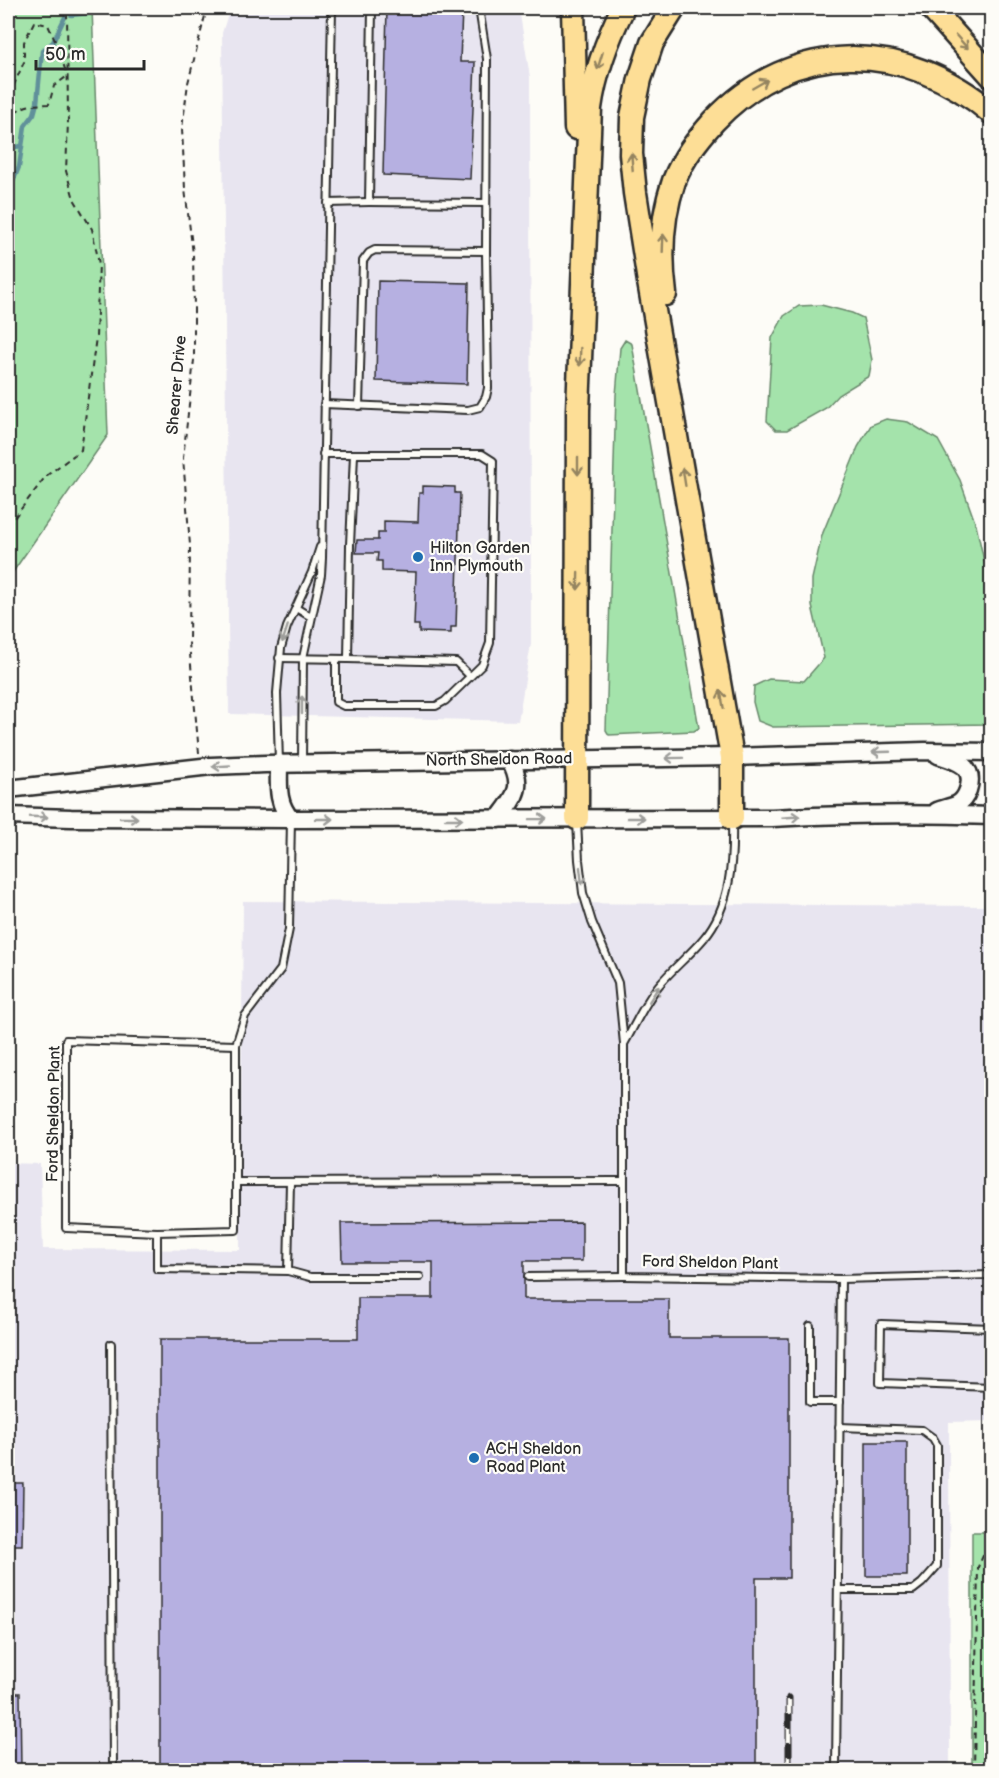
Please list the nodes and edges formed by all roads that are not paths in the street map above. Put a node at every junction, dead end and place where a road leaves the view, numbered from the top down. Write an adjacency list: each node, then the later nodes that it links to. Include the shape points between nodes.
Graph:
1 (332, 8): 11 (lane)
2 (372, 8): 10 (lane)
3 (479, 8): 12 (lane, via 487,59)
4 (573, 8): 14 (highway)
5 (623, 8): 14 (highway, one-way to 14, via 592,90)
6 (674, 8): 17 (highway, one-way to 6, via 649,282 631,154 632,117 640,79 652,43)
7 (932, 8): 8 (highway, one-way to 8)
8 (992, 76)
9 (992, 113): 17 (highway, one-way to 9, via 662,261 665,216 682,163 724,111 756,86 794,68 837,58 860,58 921,69 959,88)
10 (369, 202): 11 (lane); 12 (lane)
11 (328, 203): 15 (lane)
12 (486, 204): 13 (lane)
13 (486, 251): 16 (lane, via 369,253 363,261); 16 (lane, via 488,388 480,407 468,410)
14 (581, 304): 31 (highway, one-way to 31)
15 (324, 404): 16 (lane); 18 (lane)
16 (359, 406)
17 (676, 427): 30 (highway, one-way to 17)
18 (323, 454): 19 (lane); 20 (lane)
19 (354, 454): 26 (lane); 27 (lane, via 483,454 493,461 490,643 482,665)
20 (321, 540): 21 (lane); 22 (lane, via 321,575)
21 (296, 608): 22 (lane); 23 (lane, one-way to 23, via 286,627)
22 (311, 617): 24 (lane)
23 (279, 658): 24 (lane); 33 (lane)
24 (303, 658): 25 (lane); 34 (lane, one-way to 24)
25 (336, 659): 26 (lane); 27 (lane, via 336,702 344,706 436,706)
26 (348, 659): 27 (lane, via 456,662)
27 (470, 676)
28 (925, 751): 29 (main road, North Sheldon Road); 30 (main road, North Sheldon Road, one-way to 30); 36 (main road, via 964,766 970,782 962,801)
29 (992, 752)
30 (732, 757): 31 (main road, North Sheldon Road, one-way to 31); 40 (highway)
31 (577, 759): 32 (main road, North Sheldon Road); 39 (highway)
32 (510, 760): 34 (main road, North Sheldon Road); 42 (main road, via 518,777 518,789)
33 (279, 763): 34 (main road, North Sheldon Road); 35 (main road, North Sheldon Road, one-way to 35); 41 (main road, via 280,797)
34 (302, 763)
35 (8, 789)
36 (927, 813): 38 (main road); 40 (main road, one-way to 36)
37 (8, 816): 41 (main road, one-way to 41)
38 (992, 816)
39 (577, 818): 40 (main road, one-way to 40); 42 (main road, one-way to 39); 43 (lane, Ford Sheldon Plant, one-way to 43, via 583,893 618,983)
40 (732, 818): 43 (lane, Ford Sheldon Plant, one-way to 40, via 657,987 704,938 718,917 727,893)
41 (291, 819): 42 (main road, one-way to 42); 44 (lane, Ford Sheldon Plant, via 289,929 281,969 245,1016)
42 (498, 819)
43 (624, 1044): 45 (lane, Ford Sheldon Plant)
44 (236, 1045): 46 (lane, Ford Sheldon Plant); 48 (lane, Ford Sheldon Plant, via 66,1040 66,1228)
45 (623, 1181): 47 (lane); 51 (lane, Ford Sheldon Plant)
46 (236, 1182): 47 (lane); 48 (lane, Ford Sheldon Plant, via 236,1230)
47 (290, 1182): 49 (lane)
48 (158, 1232): 49 (lane, via 157,1269)
49 (288, 1271): 52 (lane, via 310,1277)
50 (992, 1275): 54 (lane, Ford Sheldon Plant)
51 (624, 1276): 53 (lane); 54 (lane, Ford Sheldon Plant)
52 (420, 1277)
53 (528, 1277)
54 (841, 1279): 59 (lane)
55 (810, 1326): 59 (lane, via 810,1402)
56 (992, 1328): 58 (lane, via 881,1324 880,1383)
57 (111, 1344): 62 (lane)
58 (992, 1387)
59 (840, 1402): 60 (lane)
60 (839, 1426): 61 (lane); 61 (lane, via 922,1430 933,1438 937,1446 937,1566 913,1590)
61 (838, 1590): 63 (lane)
62 (113, 1770)
63 (836, 1770)

